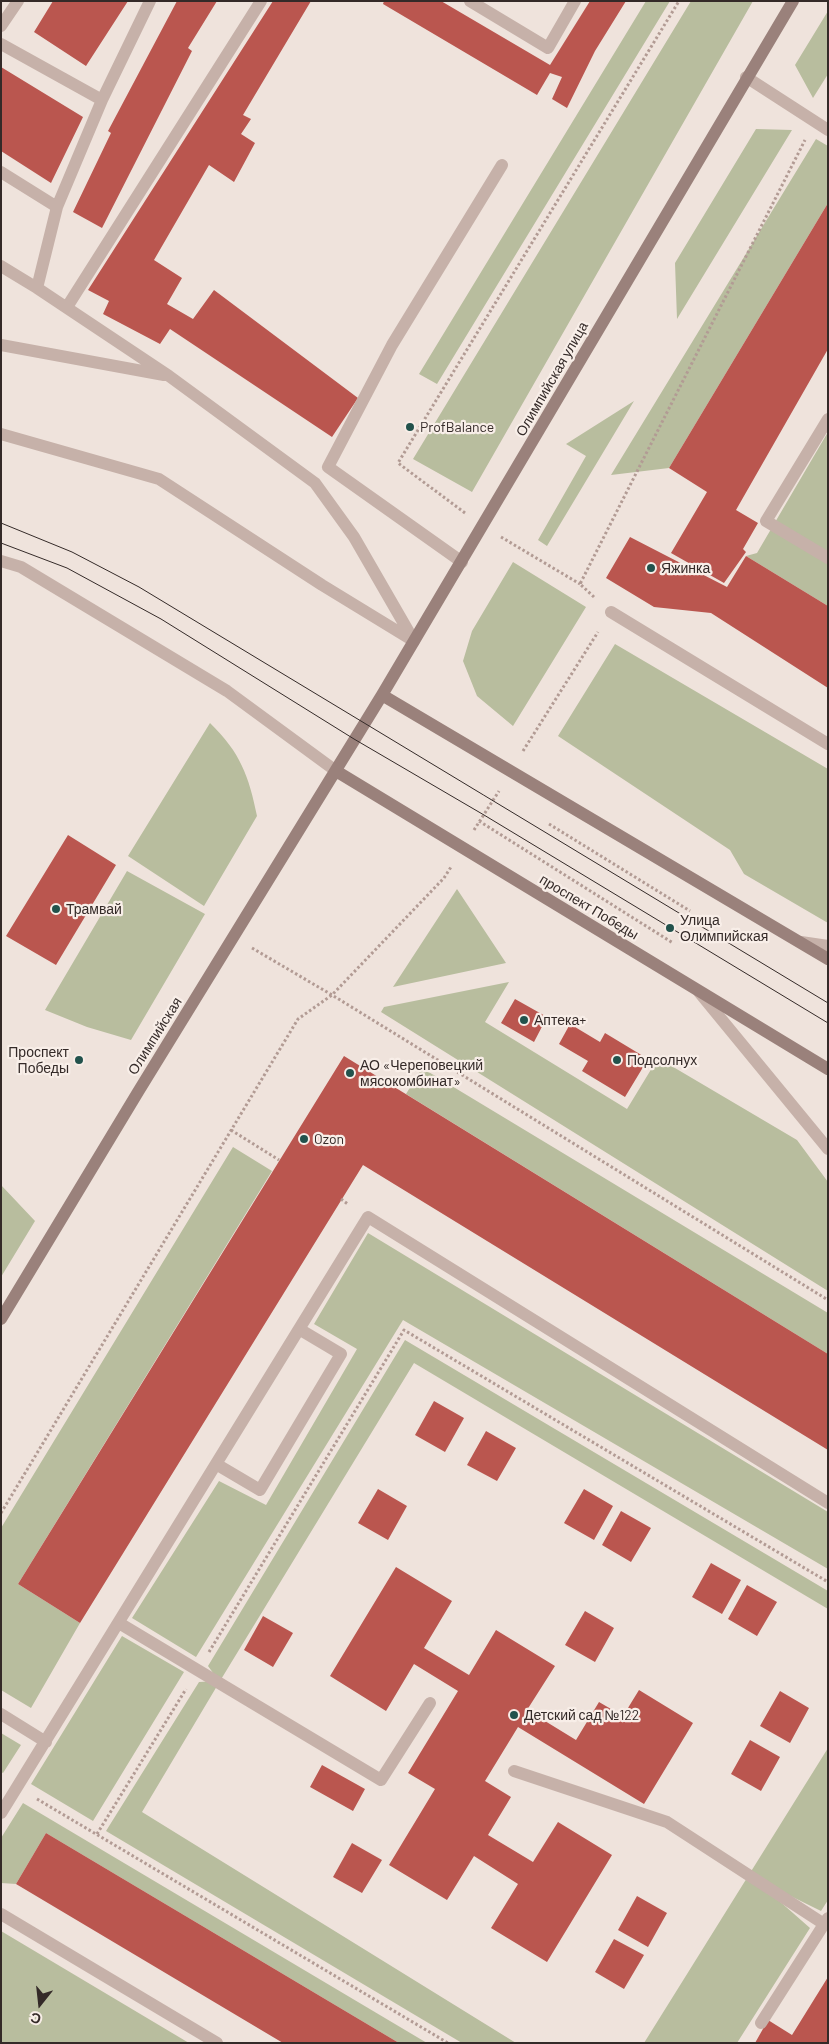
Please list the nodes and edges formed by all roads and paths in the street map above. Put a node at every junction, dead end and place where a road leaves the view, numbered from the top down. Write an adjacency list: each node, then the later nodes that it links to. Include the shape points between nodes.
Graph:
1 (18, 1): 8 (street)
2 (150, 1): 11 (street)
3 (261, 1): 18 (street)
4 (470, 1): 5 (street, via 548,48)
5 (575, 1)
6 (679, 1): 23 (path, via 398,464)
7 (793, 1): 10 (main road, Олимпийская улица)
8 (1, 26)
9 (1, 44): 11 (street)
10 (746, 77): 12 (street); 23 (main road, Олимпийская улица)
11 (102, 100): 15 (street)
12 (824, 125): 27 (path)
13 (502, 165): 26 (street, via 392,345 328,467)
14 (1, 172): 15 (street)
15 (58, 207): 17 (street)
16 (1, 266): 17 (street)
17 (37, 288): 18 (street)
18 (67, 307): 20 (street)
19 (1, 345): 20 (street)
20 (169, 376): 29 (street, via 315,483 354,538)
21 (828, 419): 24 (street, via 766,520)
22 (1, 434): 29 (street, via 159,479)
23 (483, 526): 26 (main road, Олимпийская улица); 27 (path)
24 (828, 558)
25 (1, 561): 32 (street, via 21,567 226,691)
26 (462, 562): 29 (main road, Олимпийская улица)
27 (580, 584): 28 (path)
28 (611, 612): 31 (street); 33 (path)
29 (414, 641): 30 (main road, Олимпийская улица)
30 (382, 695): 32 (main road, Олимпийская улица); 33 (main road)
31 (828, 744)
32 (336, 771): 38 (main road, проспект Победы); 40 (main road, Олимпийская)
33 (511, 771): 34 (path); 41 (main road)
34 (498, 792): 35 (path); 37 (path)
35 (505, 797)
36 (543, 820): 39 (path)
37 (479, 821): 38 (path); 42 (path)
38 (463, 848): 45 (main road, проспект Победы); 46 (path, via 444,878)
39 (690, 911)
40 (234, 938): 46 (path); 52 (main road, Олимпийская)
41 (800, 942): 43 (street); 44 (main road)
42 (673, 943)
43 (828, 946)
44 (828, 959)
45 (697, 990): 47 (main road, проспект Победы); 49 (street)
46 (332, 995): 48 (path, via 298,1019); 51 (path)
47 (828, 1069)
48 (231, 1130): 50 (path); 56 (path)
49 (828, 1149)
50 (279, 1160)
51 (828, 1300)
52 (1, 1319)
53 (299, 1329): 54 (street); 54 (street, via 341,1354 260,1490); 55 (street, via 368,1217)
54 (216, 1464): 58 (street)
55 (828, 1503)
56 (1, 1513)
57 (828, 1582): 59 (path, via 404,1330)
58 (119, 1623): 59 (street); 62 (street)
59 (199, 1669): 60 (street, via 382,1780); 66 (path)
60 (430, 1703)
61 (1, 1714): 62 (street)
62 (46, 1742): 64 (street)
63 (514, 1771): 68 (street, via 668,1822)
64 (17, 1788): 65 (street); 66 (path)
65 (1, 1813)
66 (96, 1834): 71 (path)
67 (1, 1914): 70 (street)
68 (826, 1921): 69 (street)
69 (761, 2024)
70 (216, 2043)
71 (448, 2043)

